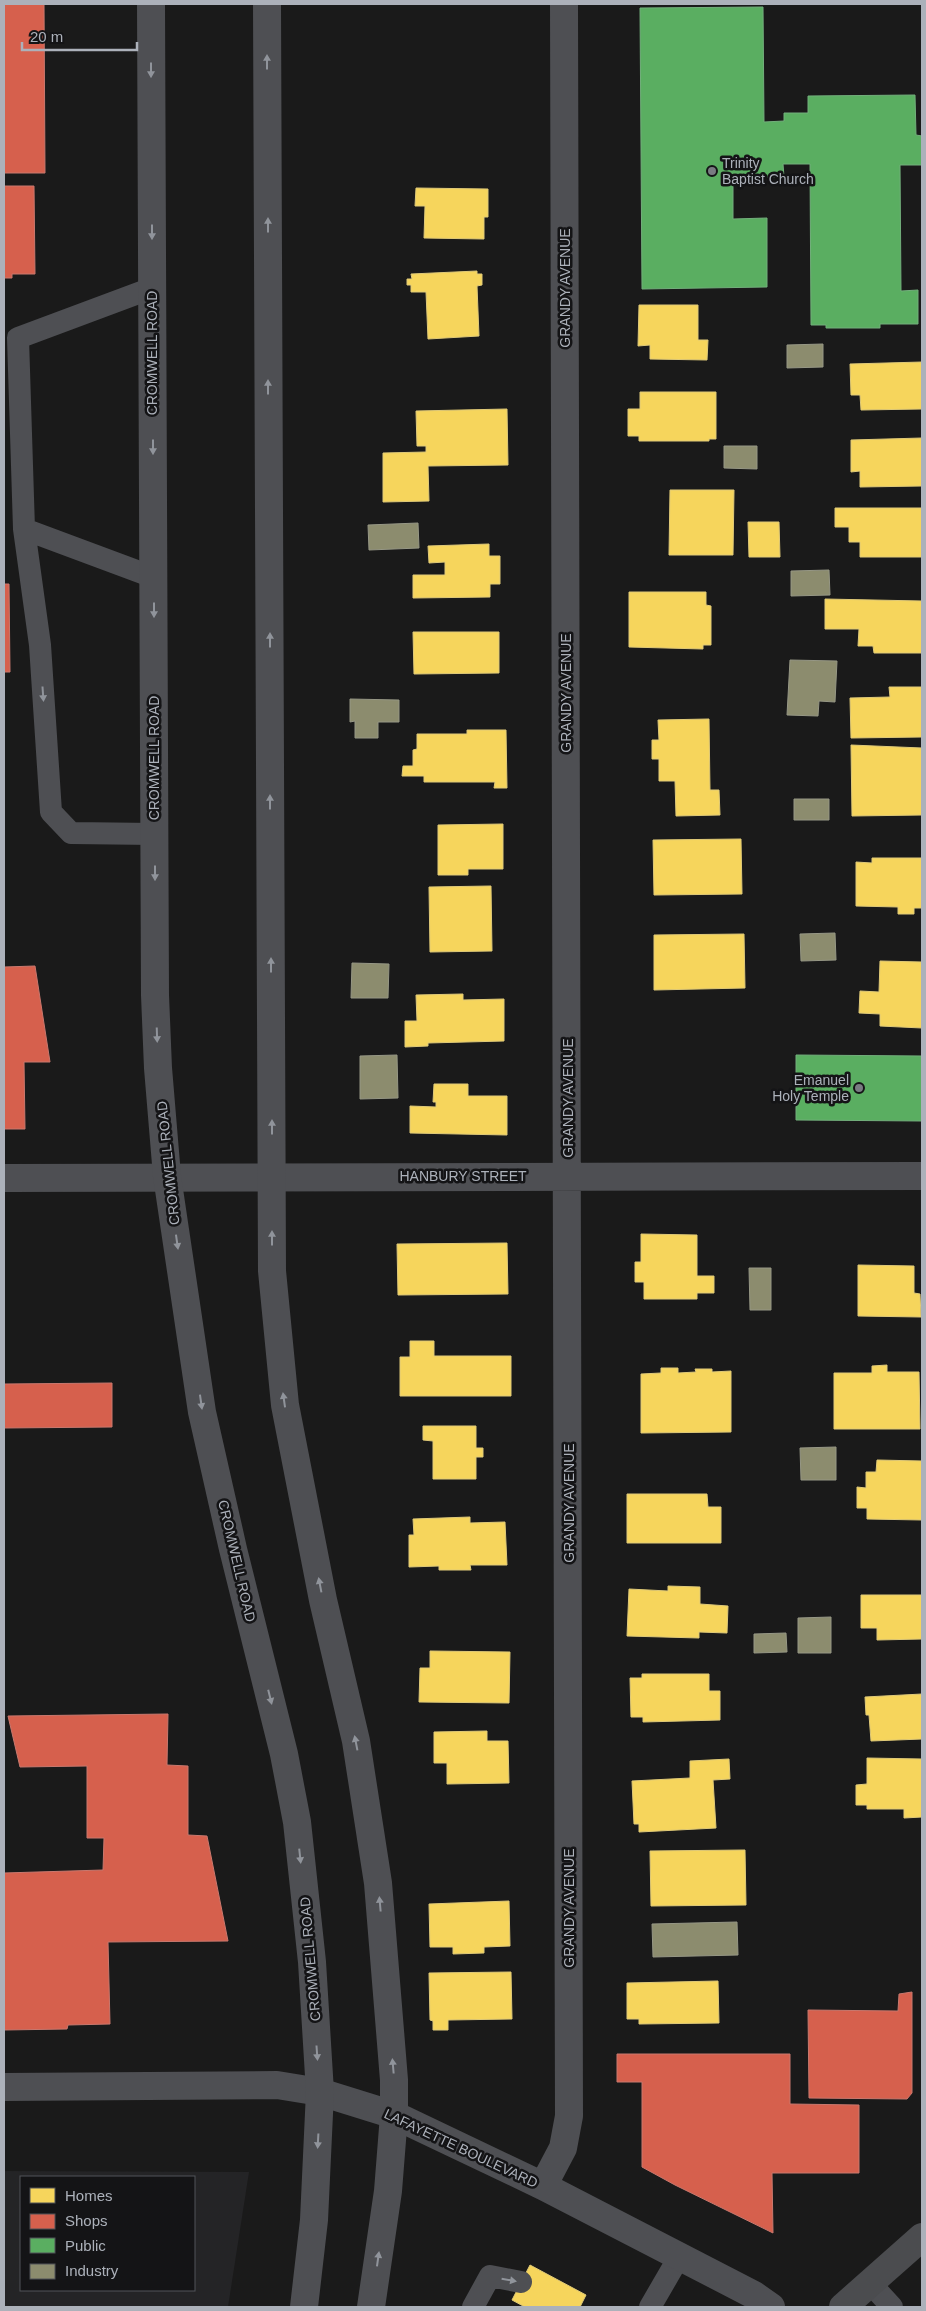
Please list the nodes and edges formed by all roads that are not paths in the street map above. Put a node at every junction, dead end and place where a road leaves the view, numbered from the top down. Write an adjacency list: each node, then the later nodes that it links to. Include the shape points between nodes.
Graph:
1 (151, 4): 4 (street, CROMWELL ROAD, one-way to 4)
2 (267, 4): 9 (street, one-way to 2)
3 (564, 4): 10 (street, GRANDY AVENUE)
4 (152, 288): 5 (lane, via 18,338); 6 (street, CROMWELL ROAD, one-way to 6)
5 (24, 529): 6 (lane); 7 (lane, one-way to 7, via 40,645 51,812 71,833)
6 (153, 577): 7 (street, CROMWELL ROAD, one-way to 7)
7 (155, 834): 8 (street, CROMWELL ROAD, one-way to 8, via 157,1059)
8 (167, 1176): 9 (street, HANBURY STREET); 12 (street, HANBURY STREET); 14 (street, CROMWELL ROAD, one-way to 14, via 202,1412 284,1754 296,1822 312,1962)
9 (272, 1176): 10 (street, HANBURY STREET); 15 (street, one-way to 9, via 378,1883 356,1741 322,1600 285,1405 272,1271)
10 (568, 1176): 11 (street, HANBURY STREET); 16 (street, GRANDY AVENUE, via 569,2116 563,2148)
11 (922, 1176)
12 (4, 1178)
13 (4, 2087): 14 (street, LAFAYETTE BOULEVARD, via 277,2085)
14 (320, 2092): 15 (street, LAFAYETTE BOULEVARD); 22 (street, CROMWELL ROAD, one-way to 22, via 314,2220)
15 (394, 2115): 16 (street, LAFAYETTE BOULEVARD); 23 (street, one-way to 15, via 388,2191)
16 (542, 2186): 18 (street, LAFAYETTE BOULEVARD)
17 (922, 2237): 20 (main road)
18 (679, 2257): 24 (lane); 25 (street, LAFAYETTE BOULEVARD)
19 (521, 2282): 21 (lane, one-way to 19, via 490,2276)
20 (870, 2283): 26 (main road); 27 (lane)
21 (479, 2305)
22 (304, 2307)
23 (371, 2307)
24 (650, 2307)
25 (771, 2307)
26 (843, 2307)
27 (892, 2307)

